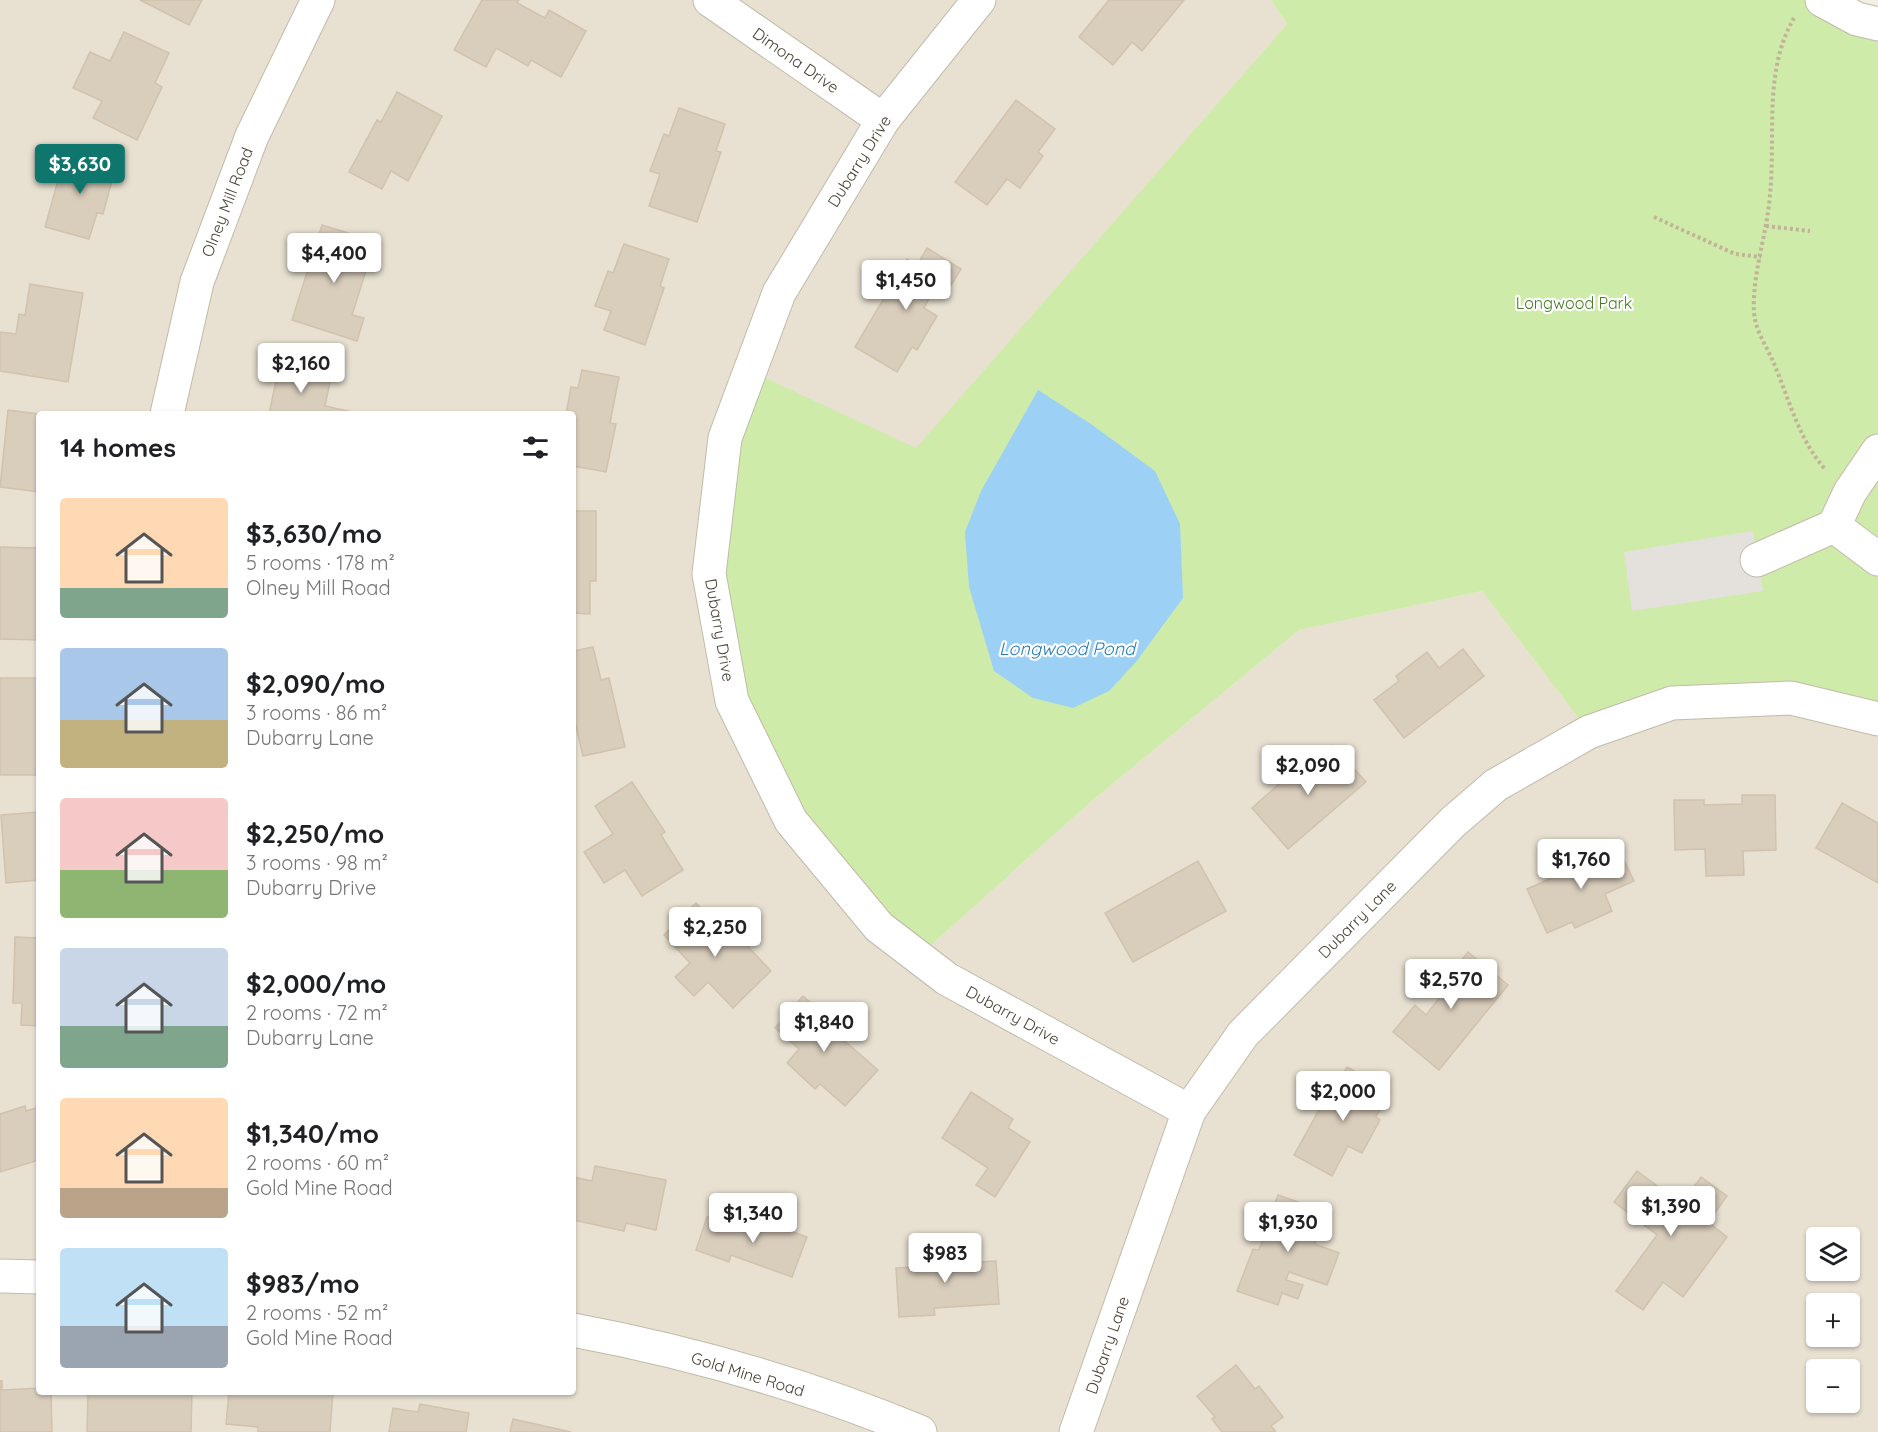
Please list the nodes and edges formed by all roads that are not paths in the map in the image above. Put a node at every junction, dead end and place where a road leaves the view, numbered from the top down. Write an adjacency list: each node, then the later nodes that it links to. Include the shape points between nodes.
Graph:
1 (318, 0): 7 (street, Olney Mill Road, via 252,136 197,282)
2 (710, 0): 6 (street, Dimona Drive)
3 (979, 0): 6 (street, Dubarry Drive)
4 (1810, 6): 5 (street)
5 (1878, 24)
6 (883, 120): 13 (street, Dubarry Drive, via 779,293 725,438 709,574 732,701 791,821 879,927 947,979)
7 (168, 411)
8 (1878, 451): 9 (street, via 1850,492)
9 (1834, 526): 10 (street); 11 (street)
10 (1878, 559)
11 (1757, 560)
12 (1878, 718): 13 (street, Dubarry Lane, via 1791,698 1672,704 1589,732 1496,785 1453,822 1243,1034)
13 (1189, 1111): 18 (street, Dubarry Lane)
14 (0, 1276): 15 (street)
15 (36, 1277)
16 (576, 1331): 17 (street, Gold Mine Road, via 657,1346 862,1408)
17 (920, 1432)
18 (1077, 1432)

